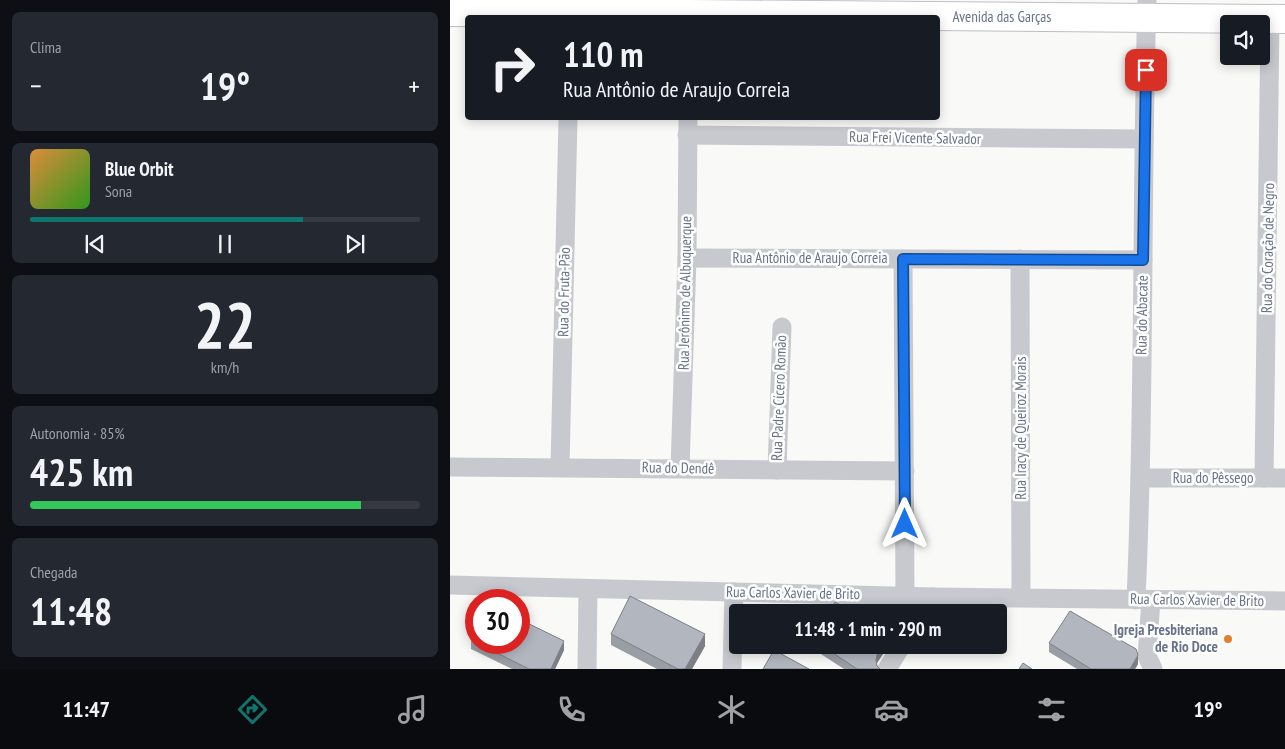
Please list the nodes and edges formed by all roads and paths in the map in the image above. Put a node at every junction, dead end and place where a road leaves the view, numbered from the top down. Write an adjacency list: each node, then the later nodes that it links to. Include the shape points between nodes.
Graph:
1 (655, 7): 4 (main road, Avenida das Garças); 5 (main road, Avenida das Garças)
2 (1147, 9): 6 (main road, Avenida das Garças); 7 (main road, Avenida das Garças); 10 (street, Rua do Abacate)
3 (450, 12): 4 (main road, Avenida das Garças)
4 (570, 15)
5 (686, 15)
6 (755, 15)
7 (1277, 19): 11 (street, Rua do Coração de Negro)
8 (568, 120): 18 (street, Rua do Fruta-Pão)
9 (687, 126): 10 (street, Rua Frei Vicente Salvador); 12 (street, Rua Jerônimo de Albuquerque)
10 (1144, 139): 15 (street, Rua do Abacate)
11 (1277, 147): 23 (street, Rua do Coração de Negro)
12 (687, 258): 13 (street, Rua Antônio de Araujo Correia); 19 (street, Rua Jerônimo de Albuquerque)
13 (903, 259): 14 (street, Rua Antônio de Araujo Correia); 21 (street)
14 (1020, 259): 15 (street, Rua Antônio de Araujo Correia); 29 (street, Rua Iracy de Queiroz Morais)
15 (1143, 260): 22 (street, Rua do Abacate)
16 (782, 327): 20 (street, Rua Padre Cícero Romão)
17 (450, 467): 18 (street, Rua do Dendê)
18 (560, 467): 19 (street, Rua do Dendê)
19 (680, 468): 20 (street, Rua do Dendê)
20 (777, 470): 21 (street, Rua do Dendê)
21 (905, 471): 28 (street)
22 (1140, 478): 23 (street, Rua do Pêssego); 30 (street, Rua do Abacate)
23 (1264, 478): 24 (street, Rua do Pêssego)
24 (1285, 478)
25 (450, 585): 26 (street, Rua Carlos Xavier de Brito)
26 (588, 589): 27 (street, Rua Carlos Xavier de Brito); 36 (street)
27 (734, 592): 28 (street, Rua Carlos Xavier de Brito); 37 (street)
28 (905, 595): 32 (street, Rua Carlos Xavier de Brito)
29 (1021, 597): 30 (street, Rua Carlos Xavier de Brito); 33 (street, Rua Carlos Xavier de Brito)
30 (1144, 600): 31 (street, Rua Carlos Xavier de Brito); 35 (street, Rua do Abacate)
31 (1285, 601)
32 (926, 604)
33 (940, 604)
34 (896, 654): 38 (street)
35 (1147, 665)
36 (587, 669)
37 (732, 669)
38 (887, 669)

